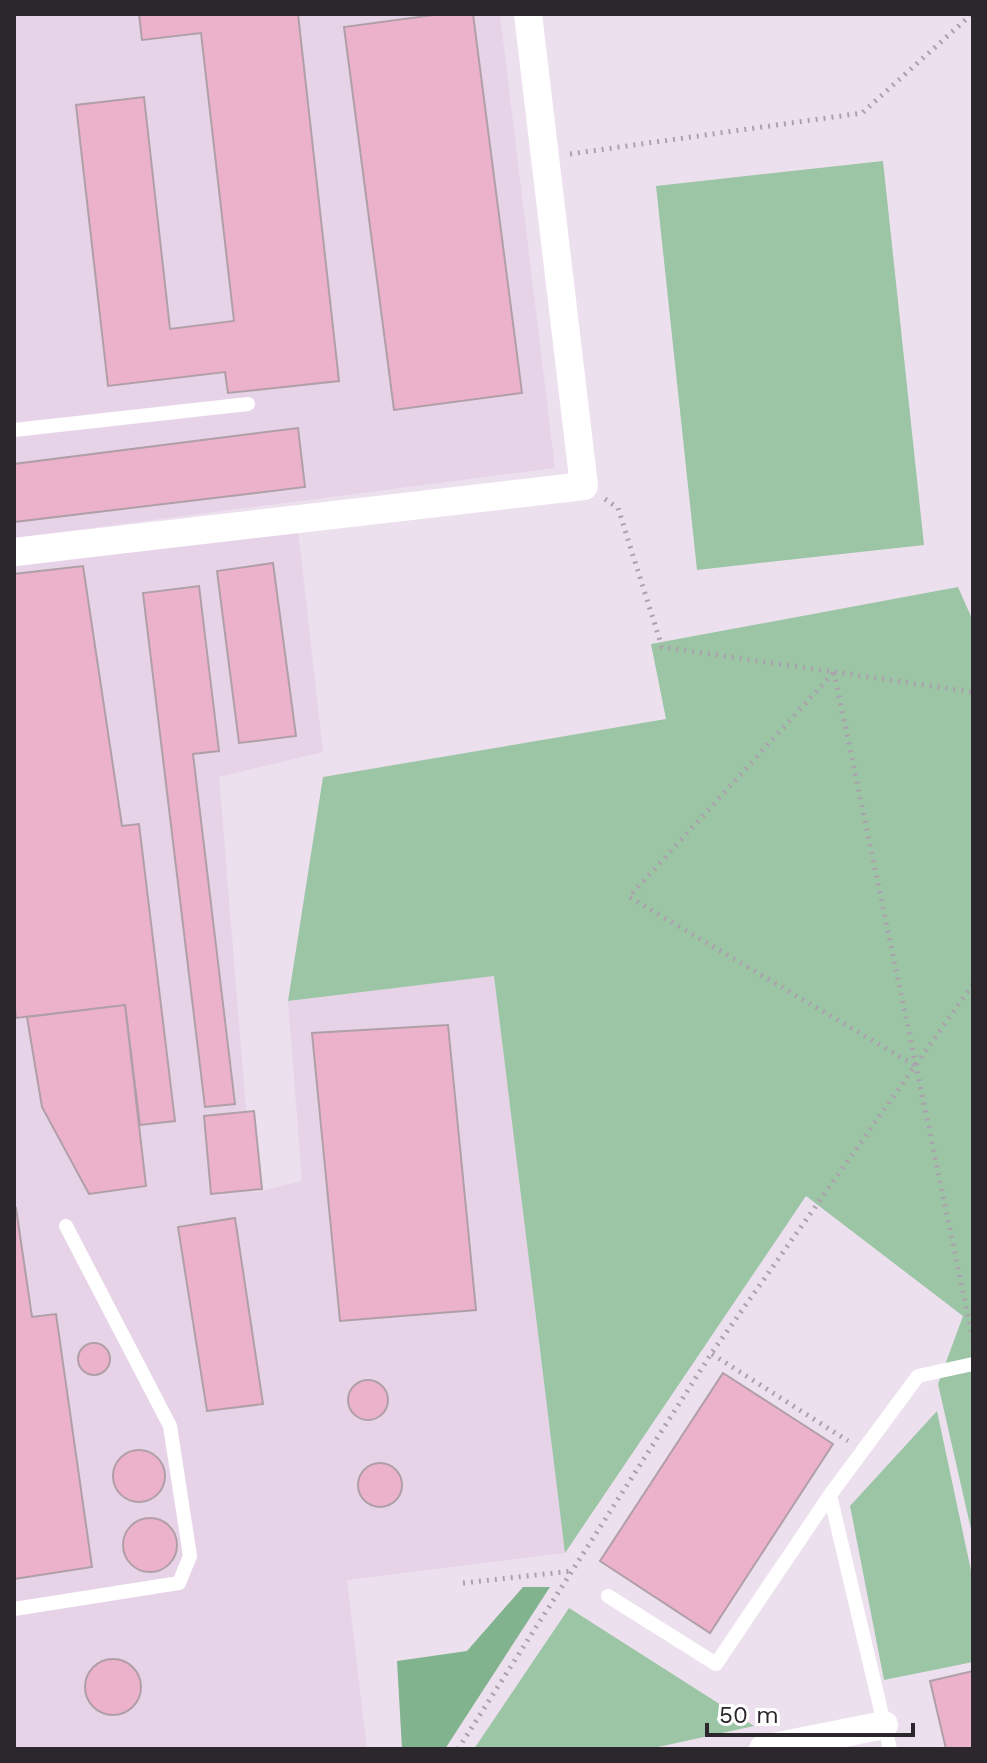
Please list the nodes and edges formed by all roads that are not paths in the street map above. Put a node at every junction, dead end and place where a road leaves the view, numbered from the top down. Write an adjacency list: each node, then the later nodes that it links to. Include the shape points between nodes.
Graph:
1 (528, 14): 4 (street, via 584,486)
2 (248, 404): 3 (lane)
3 (14, 430)
4 (14, 552)
5 (66, 1226): 9 (lane, via 170,1426 190,1556 179,1583)
6 (973, 1364): 7 (lane, via 918,1376)
7 (830, 1495): 8 (lane, via 716,1664); 10 (lane)
8 (608, 1596)
9 (14, 1609)
10 (887, 1737): 11 (street)
11 (763, 1749)

